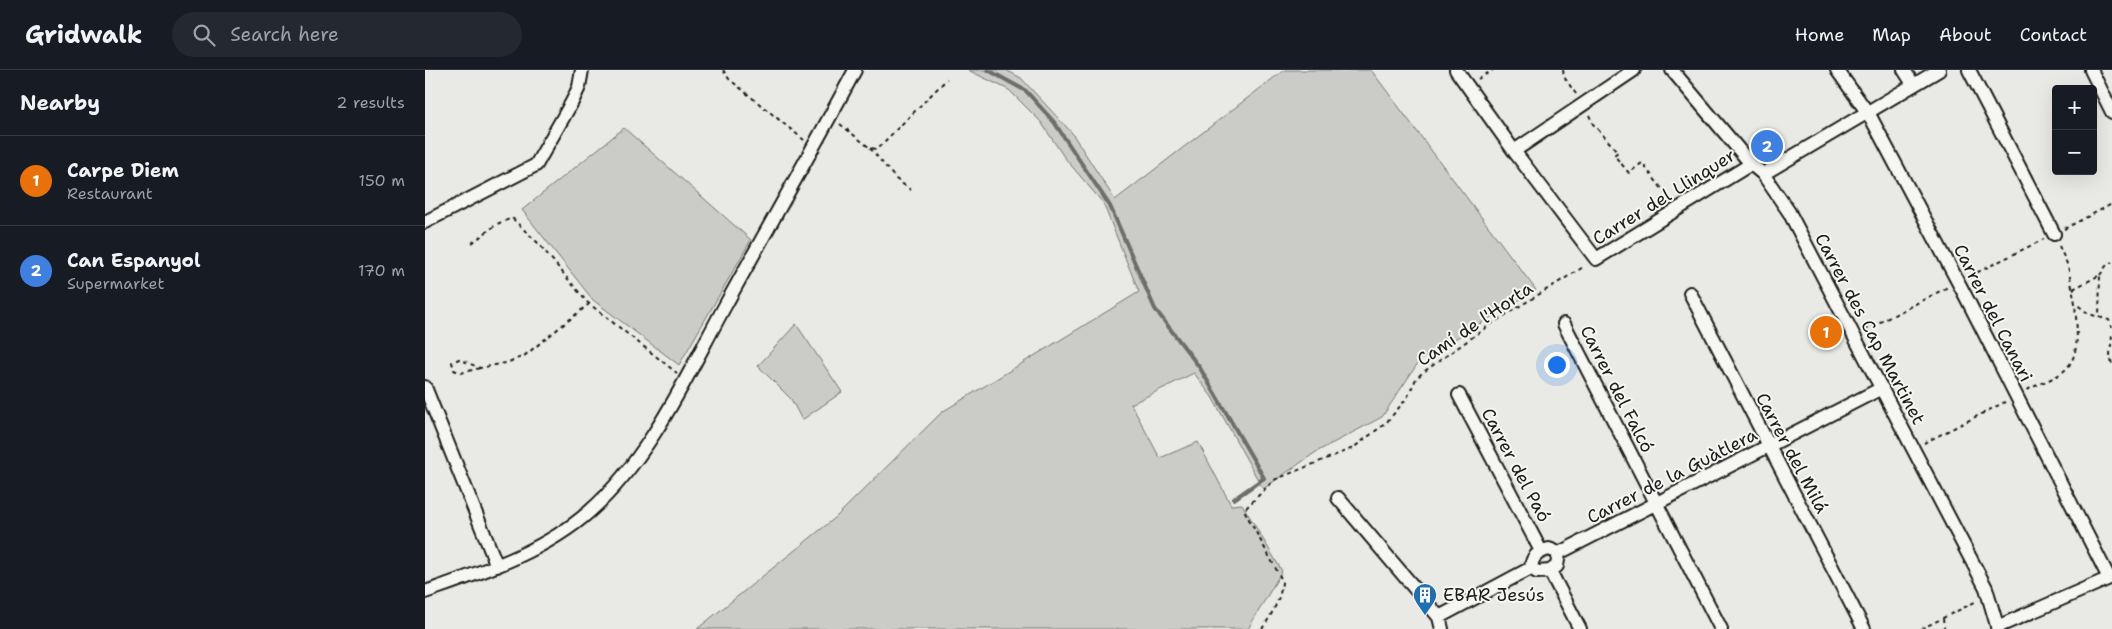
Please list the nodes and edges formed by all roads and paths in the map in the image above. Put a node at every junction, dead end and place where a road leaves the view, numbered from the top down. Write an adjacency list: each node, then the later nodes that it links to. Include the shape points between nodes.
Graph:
1 (582, 70): 29 (street, via 572,102 536,165)
2 (723, 70): 21 (path, via 729,80)
3 (855, 70): 20 (street)
4 (1456, 70): 16 (street)
5 (1493, 70): 16 (path)
6 (1563, 70): 17 (path, via 1564,77)
7 (1634, 70): 17 (street)
8 (1672, 70): 24 (street, Carrer des Cap Martinet)
9 (1837, 70): 18 (street, Carrer del Canari)
10 (1904, 70): 15 (street)
11 (1939, 70): 15 (street, Carrer del Llinquer)
12 (1969, 70): 30 (street)
13 (2091, 70): 19 (street)
14 (947, 80): 22 (path, via 877,149)
15 (1913, 84): 18 (street, Carrer del Llinquer)
16 (1467, 86): 23 (street)
17 (1583, 105): 23 (street); 28 (path, via 1593,124 1618,152 1614,155 1629,173 1642,163)
18 (1866, 112): 25 (street, Carrer del Llinquer); 35 (street, Carrer del Canari)
19 (2112, 112)
20 (829, 118): 21 (street); 22 (path)
21 (812, 147): 46 (street)
22 (870, 148): 26 (path)
23 (1514, 151): 32 (street)
24 (1751, 164): 25 (street, Carrer des Cap Martinet); 28 (street, Carrer del Llinquer)
25 (1763, 174): 42 (street, Carrer des Cap Martinet, via 1789,212)
26 (911, 190)
27 (2112, 204): 30 (path)
28 (1676, 210): 32 (street, Carrer del Llinquer)
29 (425, 222)
30 (2054, 234): 35 (path); 36 (path, via 2069,266)
31 (472, 243): 38 (path, via 497,224 512,218 539,244)
32 (1596, 260): 64 (path, Camí de l'Horta, via 1493,322 1422,373 1386,423 1353,448 1274,480 1244,510 1281,580 1282,588)
33 (2112, 262): 34 (path)
34 (2100, 275): 36 (path); 39 (path)
35 (1958, 282): 42 (path); 58 (street, Carrer del Canari)
36 (2073, 289): 39 (path, via 2075,303)
37 (1690, 293): 50 (street, Carrer del Milá)
38 (589, 304): 45 (path, via 524,356); 46 (path)
39 (2099, 317): 41 (path, via 2109,320)
40 (1564, 324): 52 (street, Carrer del Falcó)
41 (2112, 328)
42 (1854, 335): 48 (street, Carrer des Cap Martinet)
43 (2112, 336): 44 (path)
44 (2112, 365)
45 (480, 368): 45 (path, via 461,374 454,370 452,362 459,359)
46 (685, 378): 55 (street, via 646,446 610,492 589,512 551,539)
47 (425, 388): 55 (street)
48 (1882, 388): 50 (street, Carrer de la Guàtlera); 60 (street, Carrer des Cap Martinet)
49 (1459, 395): 53 (street, Carrer del Paó)
50 (1768, 447): 52 (street, Carrer de la Guàtlera); 67 (street, Carrer del Milá)
51 (1338, 498): 62 (street)
52 (1657, 504): 54 (street, Carrer de la Guàtlera); 66 (street, Carrer del Falcó)
53 (1541, 551): 54 (street, via 1549,549); 56 (street)
54 (1559, 554): 57 (street, via 1557,566)
55 (497, 566): 59 (street)
56 (1531, 568): 57 (street, via 1537,572); 62 (street)
57 (1551, 571): 65 (street)
58 (2111, 577): 63 (street)
59 (425, 592)
60 (1989, 595): 61 (path); 63 (street, Carrer des Cap Martinet)
61 (1943, 618): 68 (path); 69 (path)
62 (1441, 623)
63 (1997, 628)
64 (1262, 629)
65 (1580, 629)
66 (1721, 629)
67 (1864, 629)
68 (1921, 629)
69 (1944, 629)

